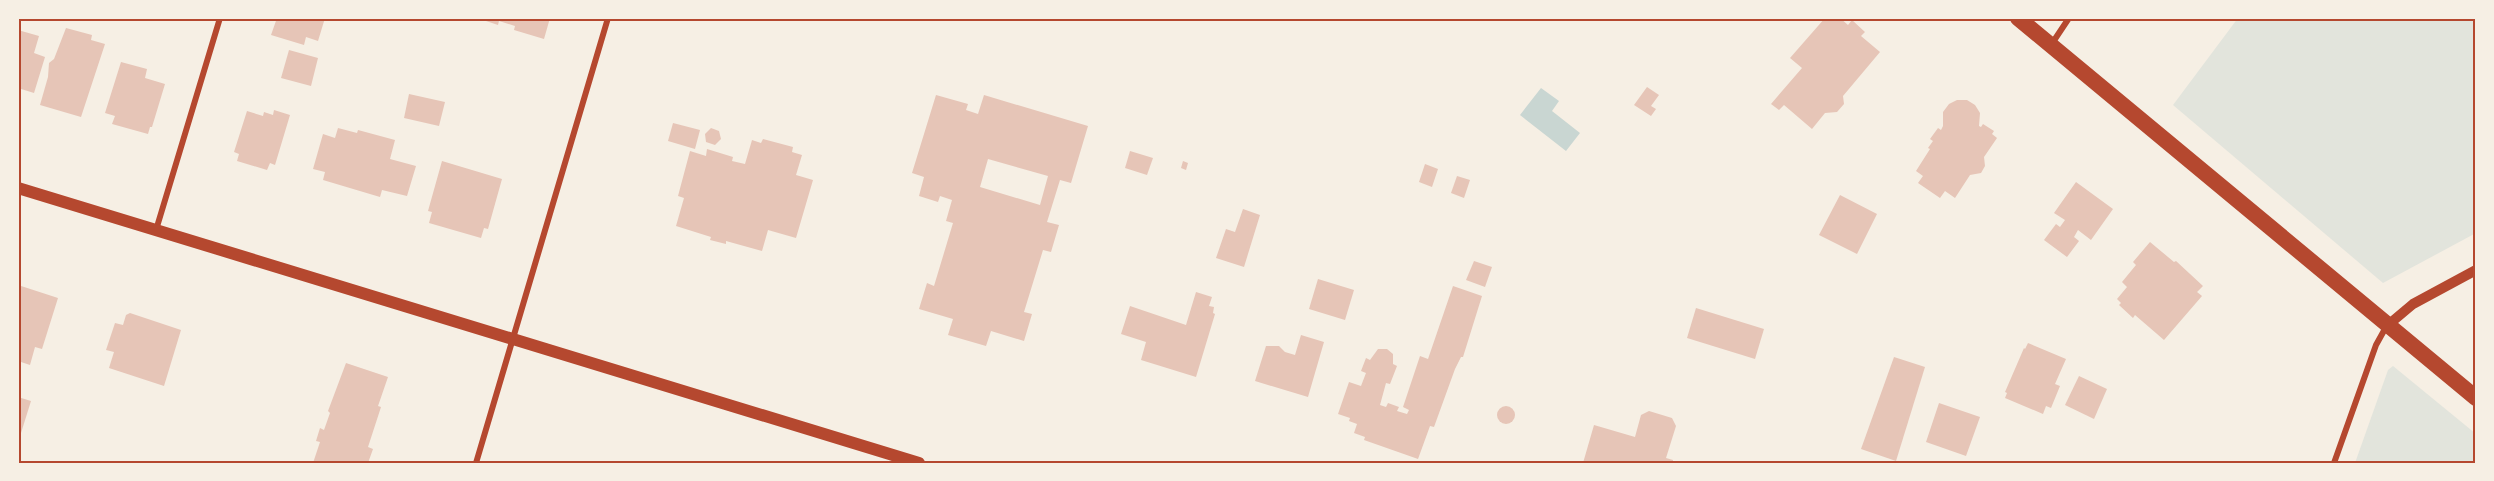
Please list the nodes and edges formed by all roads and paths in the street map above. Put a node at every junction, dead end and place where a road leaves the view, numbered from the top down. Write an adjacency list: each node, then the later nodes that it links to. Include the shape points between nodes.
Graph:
1 (220, 18): 7 (street)
2 (608, 18): 10 (street)
3 (2018, 18): 5 (highway)
4 (2069, 18): 5 (street)
5 (2050, 45): 9 (highway)
6 (18, 188): 7 (main road)
7 (156, 230): 10 (main road)
8 (2476, 270): 9 (street, via 2413,304)
9 (2388, 325): 11 (highway); 14 (street, via 2376,345)
10 (513, 339): 12 (street); 13 (main road)
11 (2476, 398)
12 (476, 463)
13 (919, 463)
14 (2334, 463)

